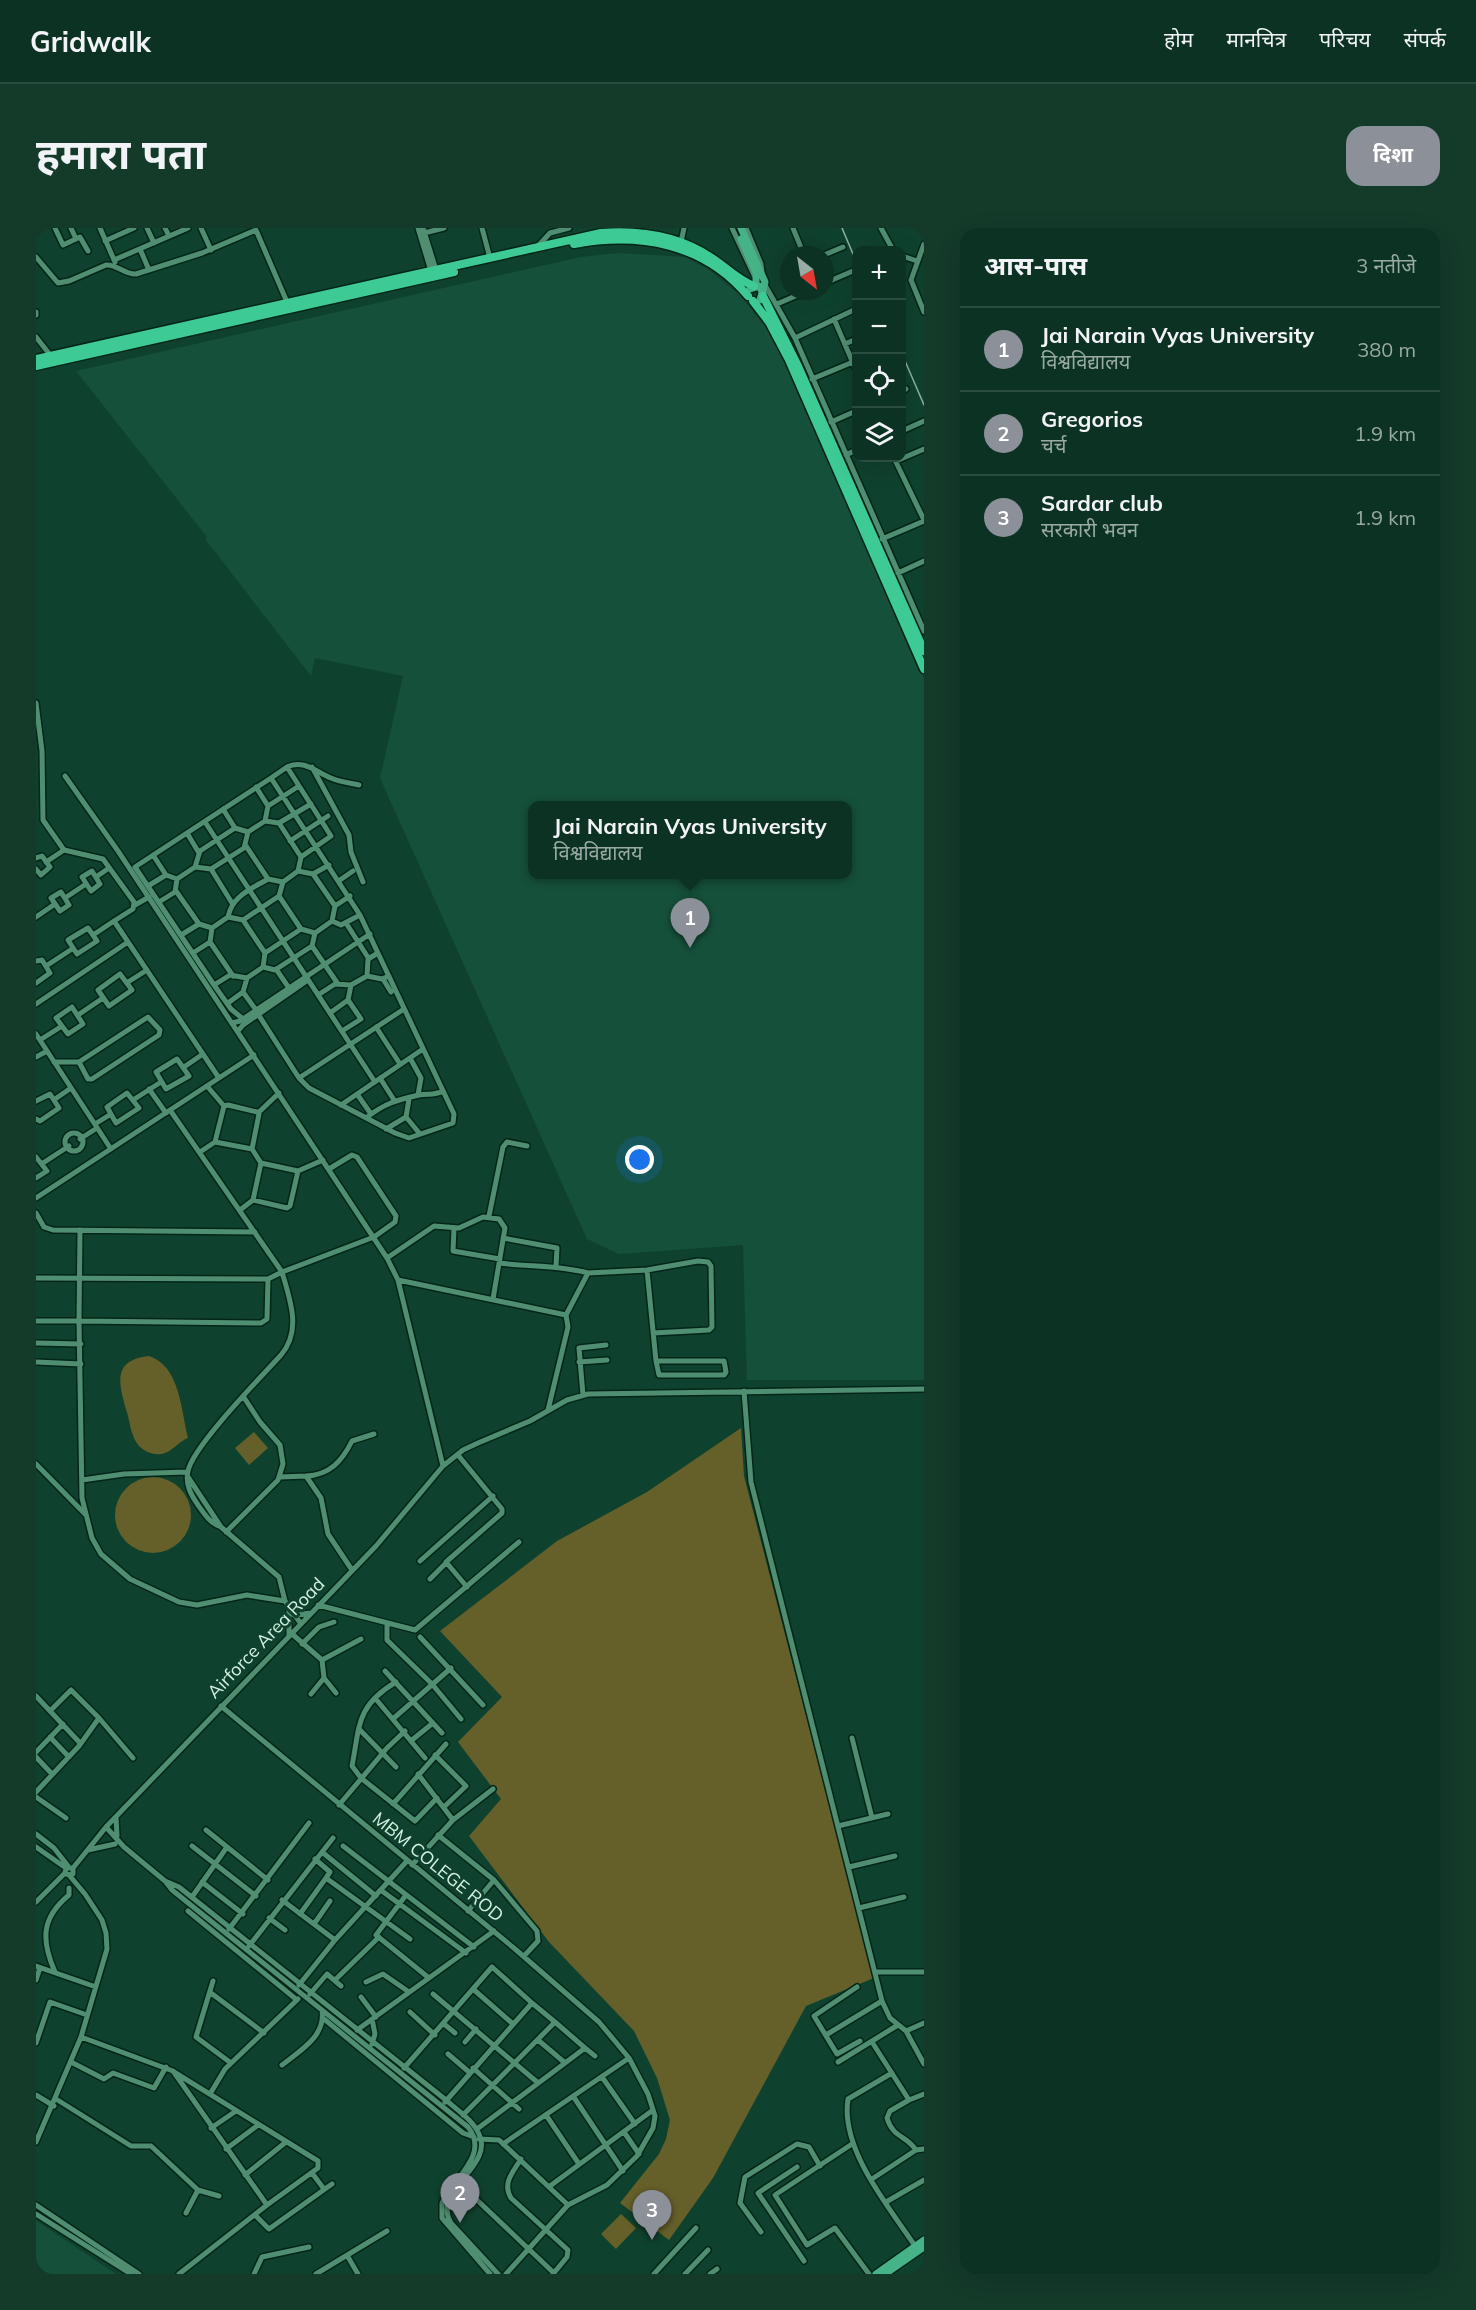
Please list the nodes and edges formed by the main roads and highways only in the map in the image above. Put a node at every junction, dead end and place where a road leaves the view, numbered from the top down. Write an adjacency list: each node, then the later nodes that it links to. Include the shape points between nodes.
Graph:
1 (741, 228): 3 (main road)
2 (609, 233): 3 (highway, via 650,234 681,242); 5 (highway, via 691,252 720,270); 6 (highway); 7 (highway)
3 (757, 276): 4 (main road); 4 (main road); 5 (main road, via 749,290)
4 (764, 291): 5 (main road, via 759,301); 8 (highway, via 779,316)
5 (751, 299): 9 (highway, via 769,322 789,360)
6 (36, 359)
7 (36, 366)
8 (924, 651)
9 (924, 669)
10 (924, 2240): 12 (main road)
11 (924, 2247): 13 (main road)
12 (876, 2274)
13 (885, 2274)

